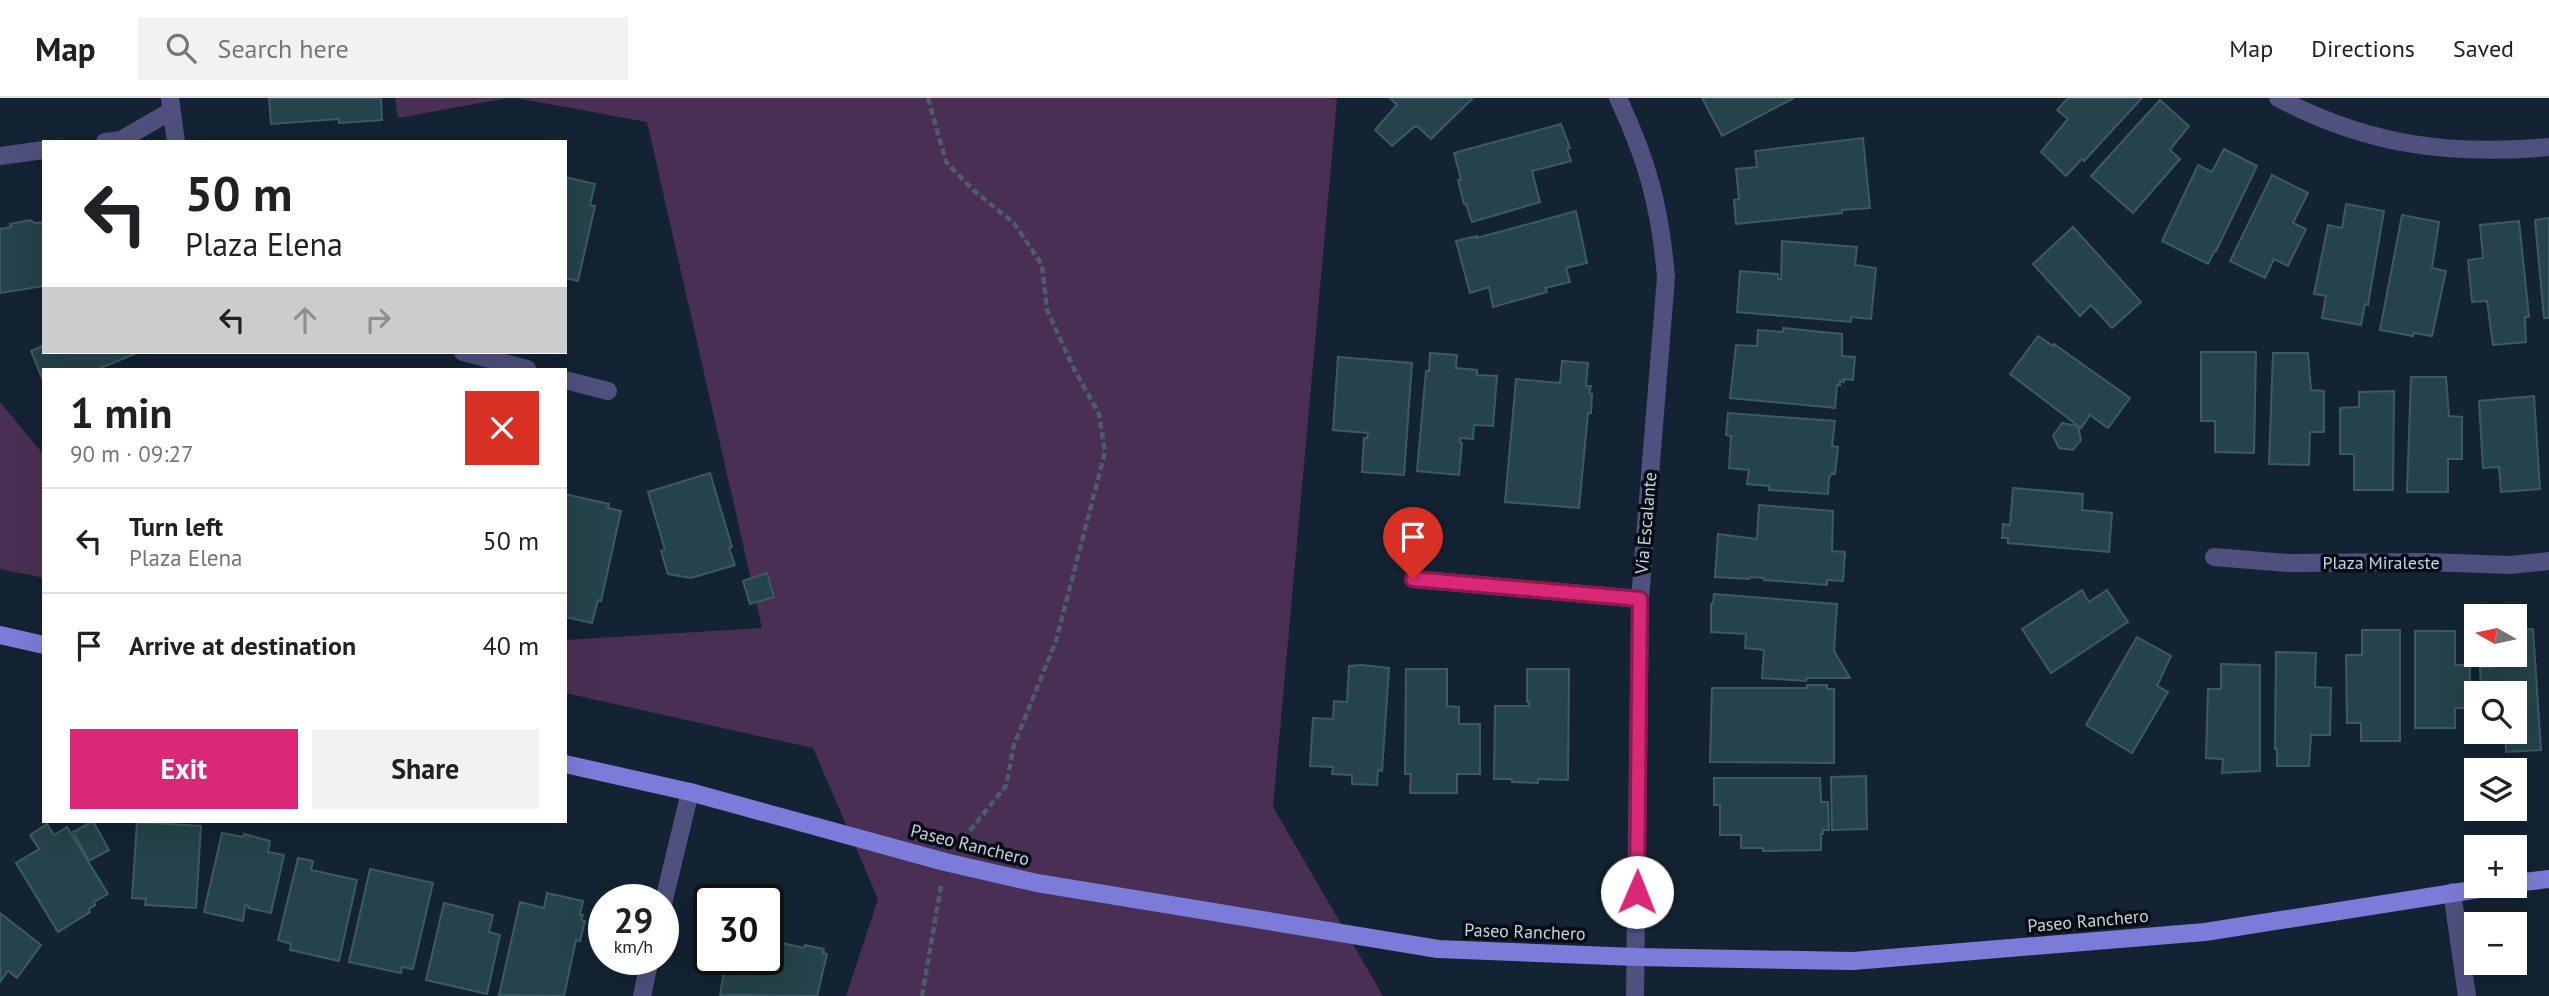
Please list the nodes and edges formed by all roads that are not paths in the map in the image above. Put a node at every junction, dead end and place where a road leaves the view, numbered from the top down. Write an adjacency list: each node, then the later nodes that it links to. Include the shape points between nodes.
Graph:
1 (1618, 98): 16 (street, Via Escalante, via 1652,184 1666,277)
2 (2278, 98): 6 (street, via 2350,130 2399,143 2501,152)
3 (171, 104): 4 (street); 5 (street)
4 (116, 140)
5 (176, 140)
6 (2549, 148)
7 (42, 150): 8 (street)
8 (0, 156)
9 (471, 354): 10 (street)
10 (523, 368)
11 (567, 381): 12 (street)
12 (608, 391)
13 (2214, 557): 14 (street, Plaza Miraleste, via 2288,563 2510,565)
14 (2549, 561)
15 (1413, 579): 16 (street)
16 (1640, 599): 26 (street, Via Escalante)
17 (0, 635): 18 (main road)
18 (42, 645)
19 (567, 764): 20 (main road, Paseo Ranchero)
20 (690, 792): 23 (street); 26 (main road, Paseo Ranchero, via 1037,883 1438,949)
21 (2549, 878): 22 (main road)
22 (2527, 881)
23 (668, 884)
24 (2464, 890): 25 (main road, Paseo Ranchero)
25 (2452, 892): 26 (main road, Paseo Ranchero, via 2205,932 1867,960); 30 (street)
26 (1635, 957): 29 (street, Via Escalante)
27 (647, 975): 28 (street)
28 (642, 996)
29 (1635, 996)
30 (2467, 996)

